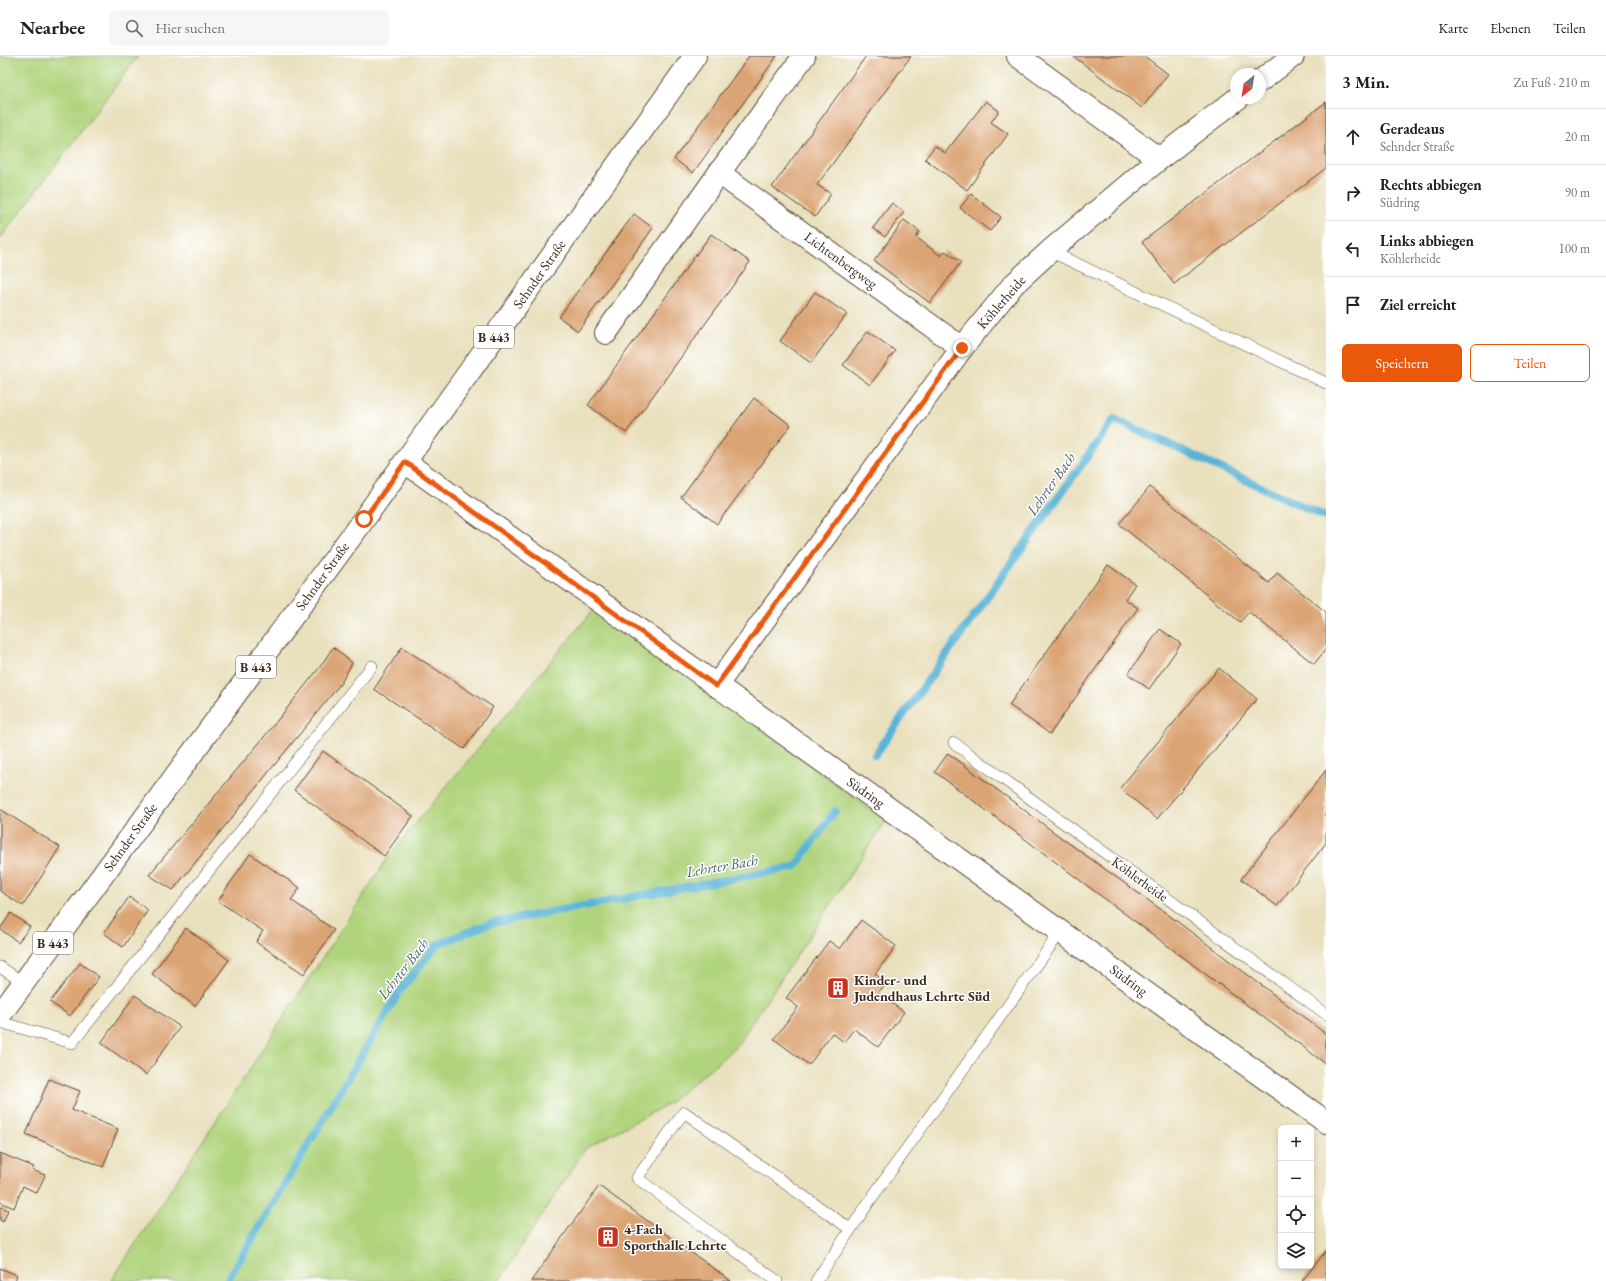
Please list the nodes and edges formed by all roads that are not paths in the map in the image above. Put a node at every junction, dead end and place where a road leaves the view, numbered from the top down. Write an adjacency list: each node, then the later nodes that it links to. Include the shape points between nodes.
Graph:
1 (695, 56): 13 (street, Sehnder Straße / B 443)
2 (804, 56): 8 (street)
3 (1018, 56): 7 (street)
4 (1293, 56): 5 (street)
5 (1266, 76)
6 (1230, 104): 7 (street, Köhlerheide)
7 (1158, 159): 9 (street, Köhlerheide)
8 (719, 172): 10 (street); 11 (street, Lichtenbergweg)
9 (1050, 251): 11 (street, Köhlerheide, via 1013,285); 12 (lane)
10 (606, 334)
11 (962, 348): 15 (street, Köhlerheide)
12 (1326, 383)
13 (405, 462): 15 (street, Südring); 19 (street, Sehnder Straße / B 443)
14 (372, 666): 22 (lane, via 72,1043)
15 (716, 686): 17 (street, Südring)
16 (954, 743): 20 (lane, Köhlerheide)
17 (1061, 931): 23 (street, Südring); 24 (lane)
18 (0, 968): 19 (lane)
19 (24, 983): 21 (street, Sehnder Straße / B 443)
20 (1326, 1014)
21 (0, 1015)
22 (0, 1022)
23 (1326, 1122)
24 (850, 1229): 25 (lane, via 684,1112 637,1178); 26 (lane)
25 (776, 1281)
26 (816, 1281)

